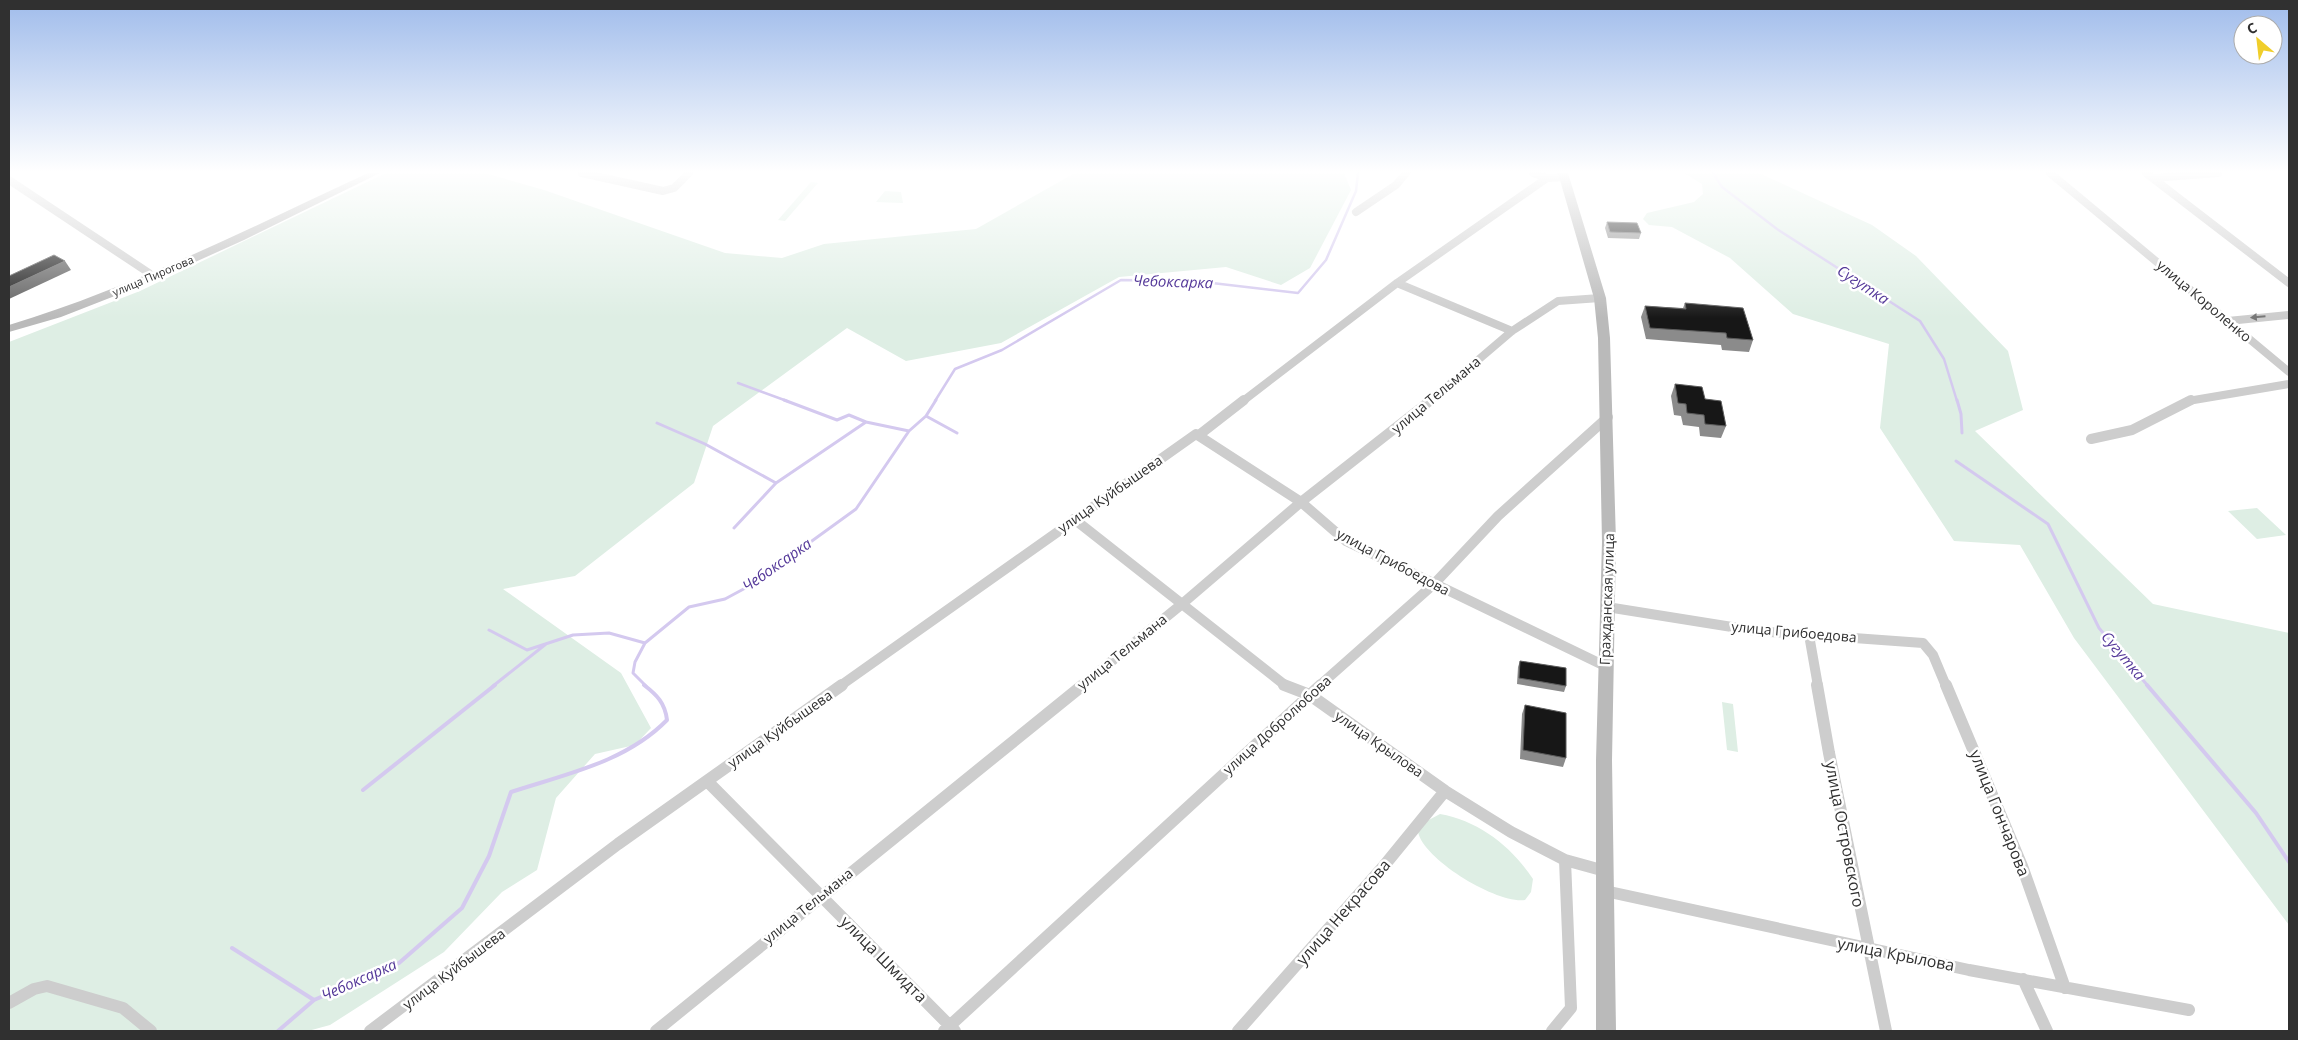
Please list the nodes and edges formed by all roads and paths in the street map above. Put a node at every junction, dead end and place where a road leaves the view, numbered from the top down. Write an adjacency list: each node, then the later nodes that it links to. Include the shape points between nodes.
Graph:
1 (71, 222): 9 (street)
2 (265, 222): 8 (main road, улица Пирогова)
3 (266, 222): 8 (main road, улица Пирогова)
4 (1485, 222): 11 (street, улица Куйбышева)
5 (1577, 222): 13 (main road, Гражданская улица)
6 (2108, 222): 15 (street, улица Короленко)
7 (2210, 222): 10 (street)
8 (256, 226): 9 (main road, улица Пирогова)
9 (151, 275): 12 (main road, улица Пирогова)
10 (2289, 282)
11 (1398, 283): 18 (street); 22 (street, улица Куйбышева)
12 (129, 285): 16 (main road, улица Пирогова); 17 (main road, улица Пирогова, via 63,312)
13 (1600, 298): 18 (street, улица Тельмана, via 1558,301); 21 (main road, Гражданская улица)
14 (2289, 315): 15 (street, one-way to 15)
15 (2228, 321): 19 (street, улица Короленко)
16 (9, 324)
17 (9, 329)
18 (1512, 332): 24 (street, улица Тельмана, via 1428,404)
19 (2289, 372)
20 (2289, 384): 23 (street, via 2191,400 2132,430)
21 (1608, 417): 26 (street, улица Добролюбова, via 1498,516); 28 (main road, Гражданская улица)
22 (1197, 435): 24 (street, улица Грибоедова); 25 (street, улица Куйбышева)
23 (2090, 439)
24 (1301, 502): 26 (street, улица Грибоедова, via 1346,540); 27 (street, улица Тельмана)
25 (1074, 518): 27 (street, улица Крылова); 33 (street, улица Куйбышева)
26 (1434, 584): 31 (street, улица Грибоедова); 32 (street, улица Добролюбова)
27 (1182, 604): 32 (street, улица Крылова, via 1287,687); 38 (street, улица Тельмана)
28 (1607, 607): 29 (street, улица Грибоедова, via 1757,631); 31 (main road, Гражданская улица)
29 (1809, 635): 30 (street, улица Грибоедова); 39 (street, улица Островского, via 1829,753)
30 (1923, 643): 41 (street, улица Гончарова, via 1933,655 1982,767 2022,866)
31 (1605, 666): 36 (main road, Гражданская улица)
32 (1310, 695): 34 (street, улица Крылова); 44 (street, улица Добролюбова)
33 (707, 780): 38 (street, улица Шмидта); 46 (street, улица Куйбышева)
34 (1445, 791): 35 (street, улица Крылова, via 1511,832); 48 (street, улица Некрасова, via 1383,867)
35 (1566, 860): 36 (street, улица Крылова); 49 (street, via 1571,1008)
36 (1605, 871): 37 (main road, Гражданская улица)
37 (1605, 891): 39 (street, улица Крылова); 50 (main road, Гражданская улица)
38 (821, 895): 44 (street, улица Шмидта); 47 (street, улица Тельмана)
39 (1869, 949): 40 (street, улица Крылова); 51 (street, улица Островского)
40 (2024, 979): 41 (street, улица Крылова); 52 (street)
41 (2065, 988): 43 (street, улица Крылова)
42 (9, 1003): 45 (street, via 34,989 47,986 123,1008)
43 (2189, 1010)
44 (950, 1029)
45 (151, 1031)
46 (370, 1031)
47 (656, 1031)
48 (1238, 1031)
49 (1552, 1031)
50 (1606, 1031)
51 (1886, 1031)
52 (2047, 1031)

